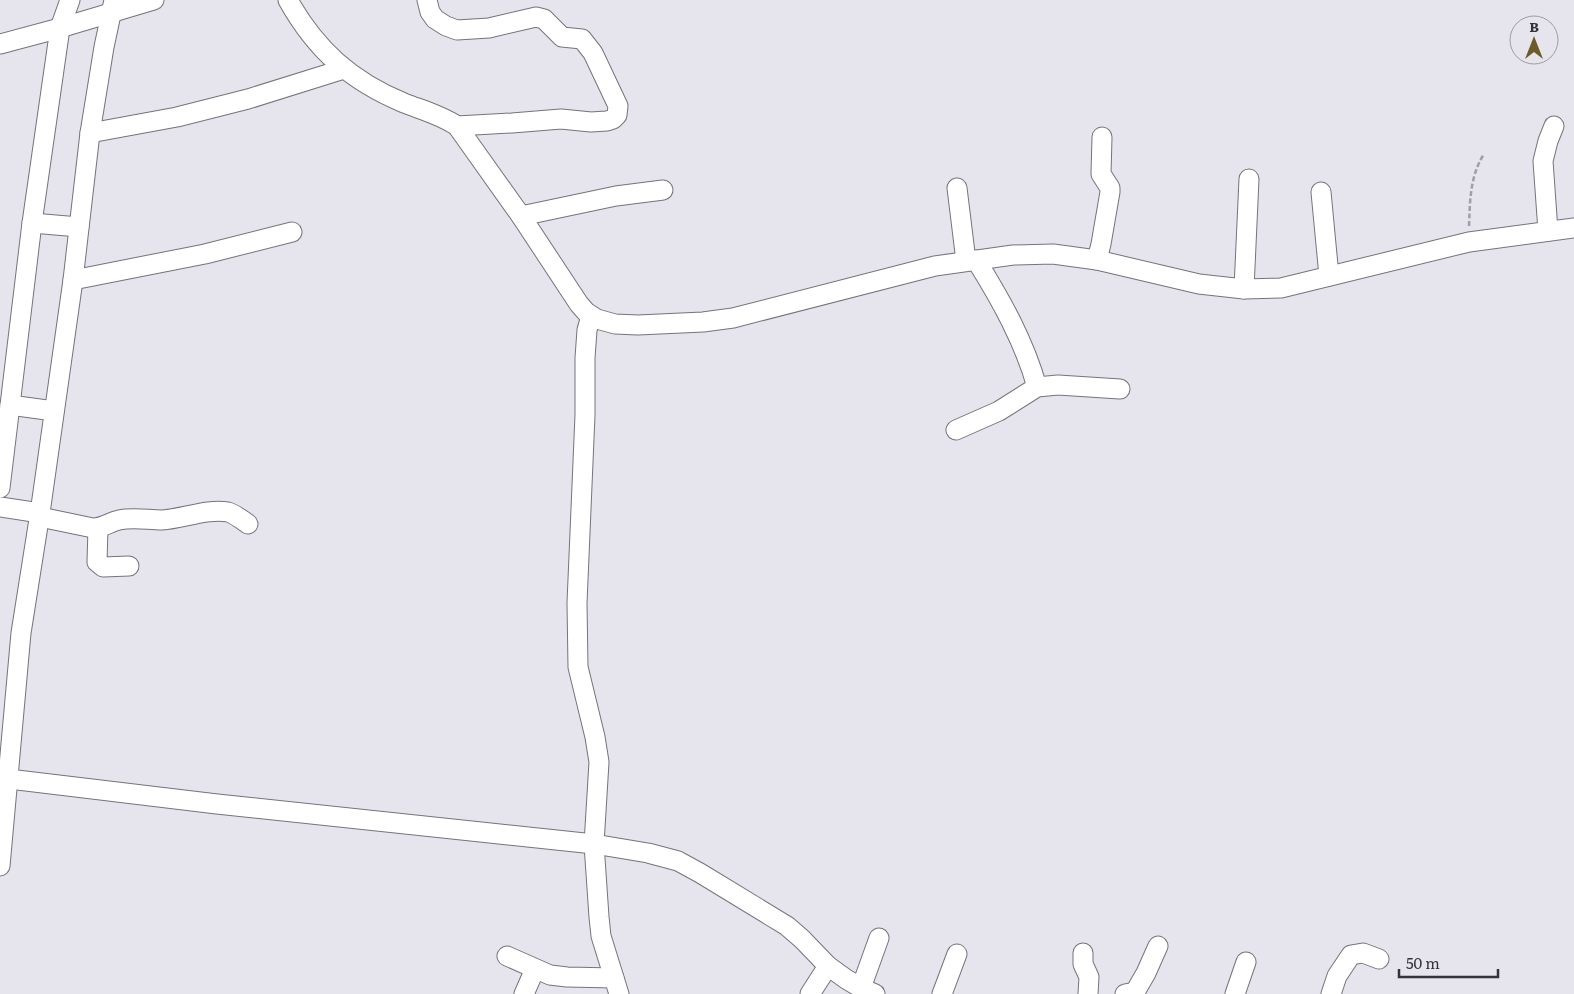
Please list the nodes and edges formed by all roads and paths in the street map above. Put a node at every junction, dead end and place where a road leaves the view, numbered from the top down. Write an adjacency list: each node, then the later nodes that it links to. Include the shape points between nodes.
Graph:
1 (70, 0): 6 (street)
2 (154, 0): 5 (street)
3 (288, 0): 8 (street, via 314,39)
4 (427, 0): 9 (street, via 435,20 457,30 489,28 536,17 562,37 582,39 593,53 618,106 617,115 607,121 561,119)
5 (113, 6): 6 (street); 11 (street)
6 (71, 24): 7 (street); 19 (street)
7 (0, 44)
8 (344, 69): 9 (street, via 385,94 442,116); 11 (street, via 177,117)
9 (457, 126): 18 (street)
10 (1554, 126): 22 (street, via 1544,161)
11 (90, 133): 20 (street)
12 (1102, 137): 25 (street, via 1101,174 1110,192)
13 (1484, 154): 24 (path, via 1473,178)
14 (1248, 179): 29 (street)
15 (957, 188): 26 (street)
16 (663, 190): 18 (street, via 616,196)
17 (1321, 192): 27 (street)
18 (521, 216): 30 (street, via 578,304)
19 (44, 224): 20 (street); 33 (street)
20 (79, 227): 28 (street)
21 (1574, 228): 22 (street)
22 (1548, 231): 24 (street)
23 (292, 232): 28 (street, via 205,254)
24 (1469, 242): 27 (street)
25 (1097, 260): 26 (street, via 1053,254); 29 (street, via 1199,284)
26 (971, 261): 30 (street, via 899,274 733,318 638,325 615,324); 31 (street, via 991,284 1018,335)
27 (1329, 276): 29 (street, via 1281,288)
28 (73, 280): 34 (street)
29 (1244, 289)
30 (590, 316): 43 (street, via 586,337 578,667 599,762)
31 (1037, 387): 32 (street, via 1058,385); 35 (street, via 999,411)
32 (1120, 389)
33 (20, 406): 34 (street); 36 (street)
34 (54, 411): 38 (street)
35 (956, 430)
36 (0, 488)
37 (9, 508): 38 (street)
38 (40, 515): 40 (street); 42 (street, via 21,633)
39 (248, 524): 40 (street, via 230,513 218,512 163,520 132,518)
40 (98, 528): 41 (street, via 97,562 103,567)
41 (130, 566)
42 (4, 779): 43 (street); 44 (street)
43 (594, 844): 52 (street, via 678,861 786,926); 55 (street, via 598,917)
44 (0, 866)
45 (879, 938): 56 (street)
46 (1158, 946): 61 (street, via 1135,992)
47 (1083, 953): 60 (street, via 1083,964 1089,977)
48 (957, 954): 59 (street)
49 (507, 956): 53 (street)
50 (1379, 959): 63 (street, via 1363,953 1351,955 1336,976)
51 (1246, 962): 62 (street)
52 (828, 966): 56 (street); 58 (street)
53 (535, 969): 54 (street, via 550,975); 57 (street)
54 (563, 986): 55 (street)
55 (616, 986)
56 (868, 991)
57 (524, 994)
58 (810, 994)
59 (942, 994)
60 (1088, 994)
61 (1124, 994)
62 (1235, 994)
63 (1331, 994)

